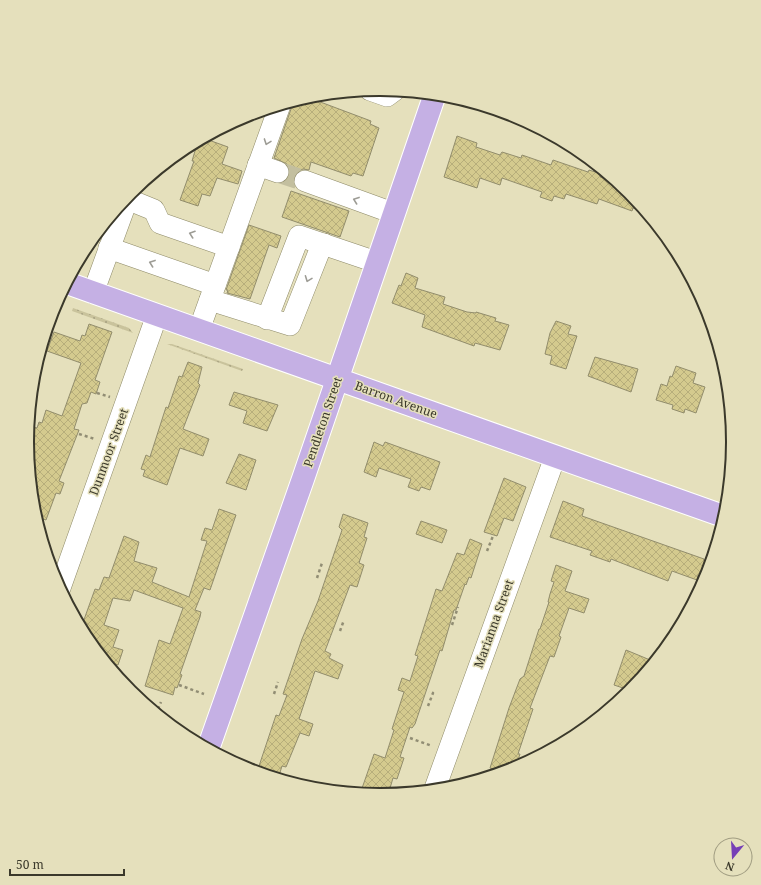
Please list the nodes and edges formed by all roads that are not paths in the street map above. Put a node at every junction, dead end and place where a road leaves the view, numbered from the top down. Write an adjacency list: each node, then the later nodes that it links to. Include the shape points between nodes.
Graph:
1 (430, 100): 8 (main road, Pendleton Street)
2 (278, 112): 3 (street, one-way to 3)
3 (258, 165): 4 (street); 10 (street)
4 (278, 172)
5 (304, 181): 8 (street, one-way to 5)
6 (133, 199): 10 (street, one-way to 6, via 160,223 154,210)
7 (123, 211): 11 (street)
8 (393, 213): 12 (main road, Pendleton Street)
9 (324, 244): 12 (street); 17 (street, one-way to 17, via 292,323 288,326); 17 (street, via 302,236 297,238)
10 (229, 246): 14 (street)
11 (109, 248): 14 (street, one-way to 11); 15 (street)
12 (376, 262): 19 (main road, Pendleton Street)
13 (72, 286): 15 (main road, Barron Avenue)
14 (212, 292): 17 (street); 18 (street)
15 (93, 293): 16 (main road, Barron Avenue)
16 (157, 315): 18 (main road, Barron Avenue); 22 (street, Dunmoor Street)
17 (267, 319)
18 (199, 330): 19 (main road, Barron Avenue)
19 (338, 378): 20 (main road, Barron Avenue); 23 (main road, Pendleton Street)
20 (555, 457): 21 (main road, Barron Avenue); 24 (street, Marianna Street)
21 (719, 515)
22 (63, 581)
23 (210, 744)
24 (437, 784)

